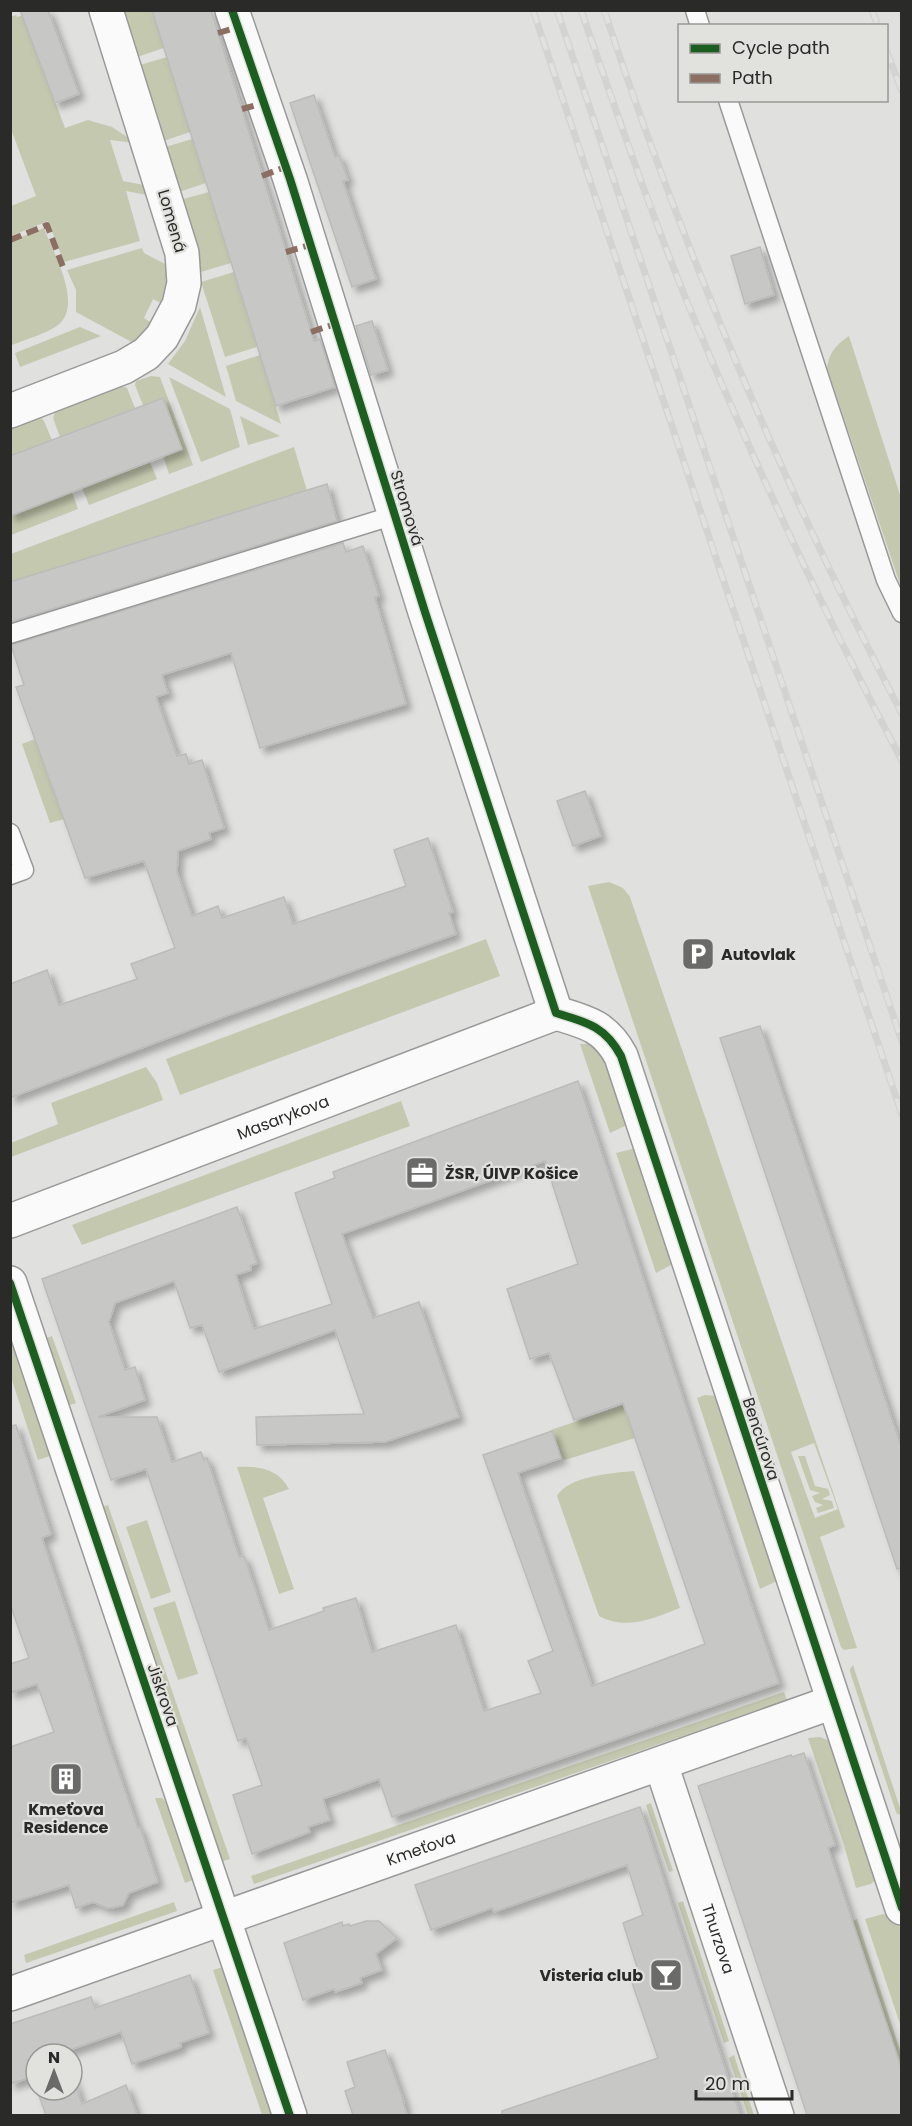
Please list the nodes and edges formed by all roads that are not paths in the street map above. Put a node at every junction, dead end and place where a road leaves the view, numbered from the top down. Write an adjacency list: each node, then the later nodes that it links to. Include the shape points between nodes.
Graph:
1 (106, 10): 4 (street, Lomená, via 182,253 183,291 162,337 140,358)
2 (232, 10): 5 (street, Stromová, via 290,179)
3 (729, 102): 6 (lane, via 879,557)
4 (10, 411)
5 (395, 515): 7 (lane); 10 (street, Stromová)
6 (902, 613)
7 (10, 634)
8 (10, 833): 9 (lane, via 24,870)
9 (10, 875)
10 (556, 1013): 11 (street, Masarykova); 13 (street, Bencúrova, via 602,1030 621,1056)
11 (10, 1221)
12 (10, 1284): 16 (street, Jiskrova)
13 (833, 1702): 14 (street, Kmeťova); 15 (street, Bencúrova)
14 (661, 1764): 16 (street, Kmeťova); 19 (street, Thurzova)
15 (902, 1908)
16 (224, 1919): 17 (street, Kmeťova); 18 (street, Jiskrova)
17 (10, 1994)
18 (290, 2115)
19 (777, 2115)

